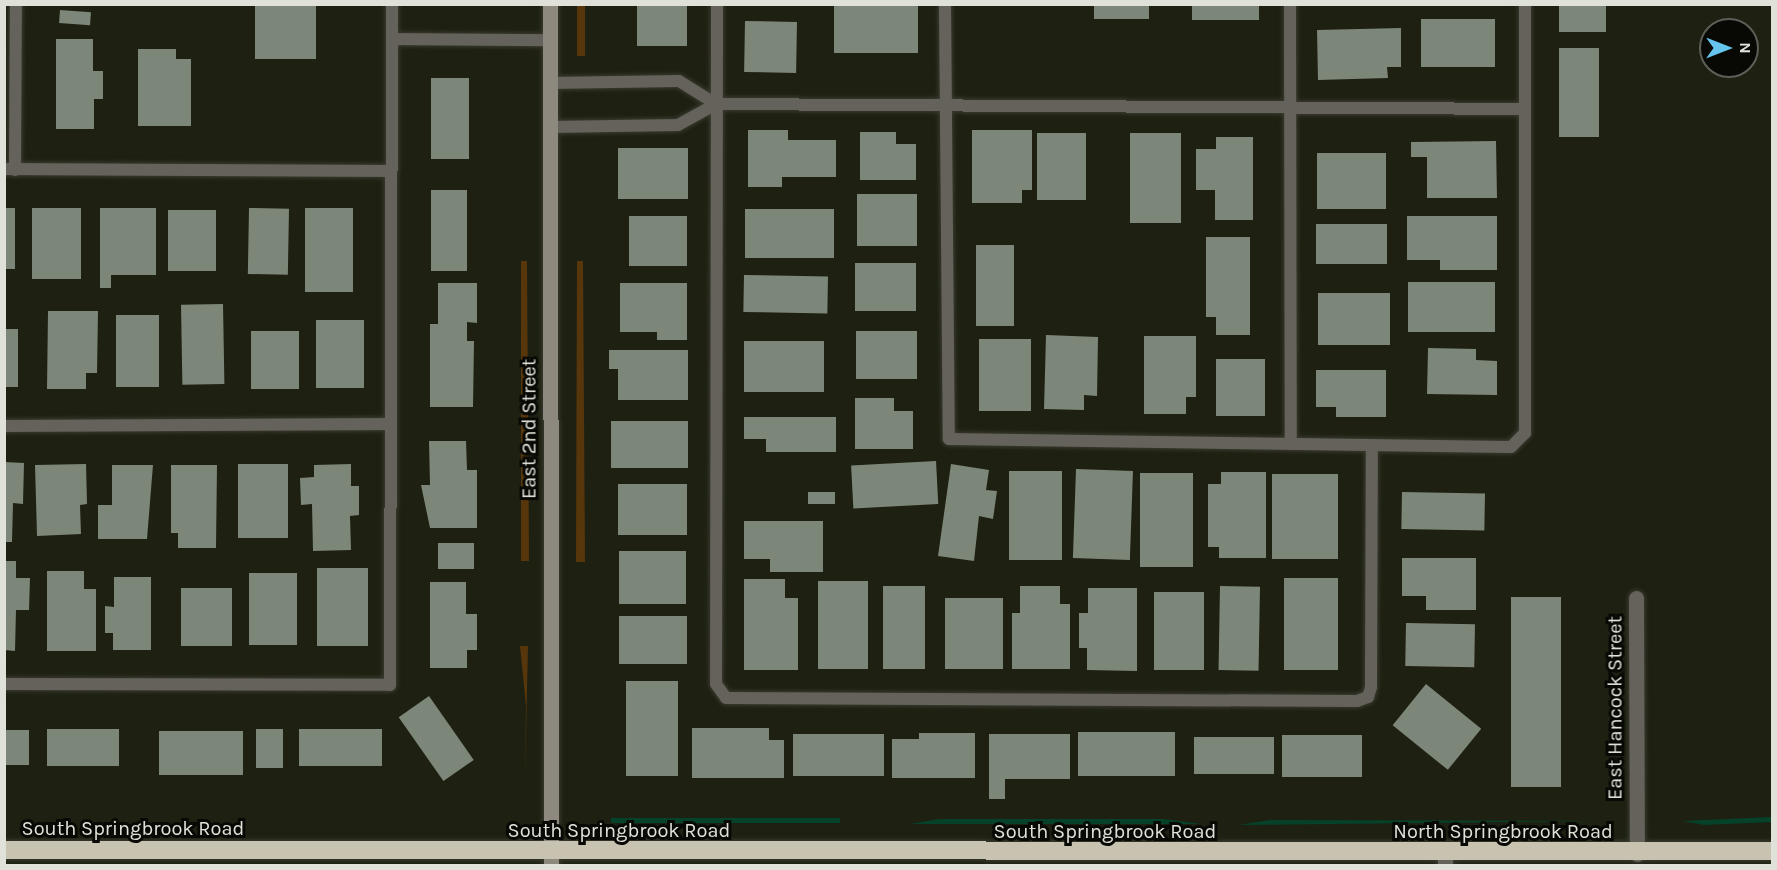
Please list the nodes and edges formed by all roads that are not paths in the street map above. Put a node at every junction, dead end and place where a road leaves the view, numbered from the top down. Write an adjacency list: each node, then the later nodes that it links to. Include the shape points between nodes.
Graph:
1 (16, 4): 16 (lane)
2 (392, 4): 8 (lane)
3 (550, 4): 9 (street, East 2nd Street)
4 (717, 4): 11 (lane)
5 (945, 4): 12 (lane)
6 (1290, 4): 13 (lane)
7 (1525, 4): 14 (lane)
8 (392, 39): 9 (lane); 17 (lane)
9 (550, 40): 10 (street, East 2nd Street)
10 (550, 84): 11 (lane, via 679,81); 15 (street, East 2nd Street)
11 (717, 104): 12 (lane); 15 (lane, via 678,125); 21 (lane, via 716,684 726,698 1358,701 1368,696 1371,687)
12 (946, 105): 13 (lane); 20 (lane, via 949,439)
13 (1290, 108): 14 (lane); 20 (lane)
14 (1525, 109): 21 (lane, via 1525,433 1511,447)
15 (549, 127): 28 (street, East 2nd Street)
16 (10, 170): 17 (lane)
17 (391, 171): 18 (lane)
18 (391, 424): 19 (lane); 23 (lane, via 390,685)
19 (4, 426)
20 (1291, 444): 21 (lane)
21 (1372, 446)
22 (1636, 598): 27 (street, East Hancock Street)
23 (4, 684)
24 (4, 850): 28 (highway, South Springbrook Road)
25 (1773, 851): 27 (highway, North Springbrook Road)
26 (1233, 854): 28 (highway, South Springbrook Road); 29 (highway, North Springbrook Road)
27 (1637, 854): 29 (highway, North Springbrook Road)
28 (551, 859)
29 (1445, 860)

